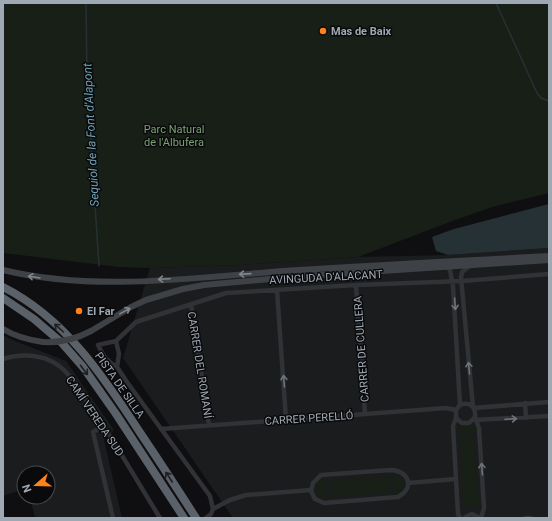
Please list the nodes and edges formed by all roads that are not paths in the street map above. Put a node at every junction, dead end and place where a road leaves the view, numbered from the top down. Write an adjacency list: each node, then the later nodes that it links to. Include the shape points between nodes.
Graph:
1 (549, 256): 5 (main road, AVINGUDA D'ALACANT, one-way to 5, via 203,278 94,281 42,278)
2 (549, 260): 3 (main road, AVINGUDA D'ALACANT)
3 (470, 266): 4 (main road, AVINGUDA D'ALACANT); 8 (street, via 462,272)
4 (447, 267): 7 (street); 14 (main road, AVINGUDA D'ALACANT, one-way to 4, bridge, via 28,340 64,342 91,331 146,300 183,289 204,285)
5 (3, 270)
6 (549, 274): 8 (street, AVINGUDA D'ALACANT)
7 (453, 280): 8 (street, AVINGUDA D'ALACANT); 9 (street, AVINGUDA D'ALACANT); 19 (street, one-way to 19)
8 (462, 281): 21 (street, one-way to 8)
9 (356, 285): 11 (street, AVINGUDA D'ALACANT); 23 (street, CARRER DE CULLERA)
10 (3, 287): 39 (highway, PISTA DE SILLA, one-way to 10, via 91,361 70,337 40,311)
11 (277, 290): 13 (street, AVINGUDA D'ALACANT, via 226,293); 28 (street, one-way to 11)
12 (3, 298): 36 (highway, PISTA DE SILLA, one-way to 36, via 34,319 62,343 83,367)
13 (190, 304): 15 (street, AVINGUDA D'ALACANT, via 136,322); 29 (street, CARRER DEL ROMANÍ)
14 (3, 330)
15 (116, 341): 17 (street, via 119,354); 17 (street, via 98,345 102,354)
16 (3, 359): 30 (street, CAMÍ VEREDA SUD, via 36,356 51,361 69,375)
17 (117, 367): 31 (street)
18 (549, 402): 20 (street)
19 (460, 404): 21 (street); 22 (street)
20 (525, 404): 21 (street); 26 (street)
21 (473, 407): 27 (street)
22 (456, 410): 23 (street, CARRER PERELLÓ, via 446,408); 25 (street)
23 (365, 414): 28 (street, CARRER PERELLÓ)
24 (549, 416): 26 (street)
25 (456, 418): 27 (street, via 465,424); 32 (street, via 453,426)
26 (526, 418): 27 (street, one-way to 26)
27 (475, 419): 43 (street, one-way to 27, via 484,508 479,428)
28 (286, 420): 29 (street, CARRER PERELLÓ)
29 (209, 425): 31 (street, CARRER PERELLÓ)
30 (104, 426): 37 (street, via 93,432); 38 (street, CAMÍ VEREDA SUD)
31 (161, 429): 35 (street, via 210,496)
32 (456, 479): 33 (street); 41 (street)
33 (408, 483): 34 (street, via 402,495 392,498 324,503 315,499); 34 (street, via 398,470 390,470 321,475 313,483)
34 (311, 490): 35 (street, via 246,495)
35 (213, 509): 40 (street)
36 (183, 517)
37 (113, 518)
38 (160, 518)
39 (196, 518)
40 (206, 518)
41 (460, 518)
42 (464, 518): 43 (street, via 472,514)
43 (480, 518)
44 (525, 518): 45 (street)
45 (531, 518)

